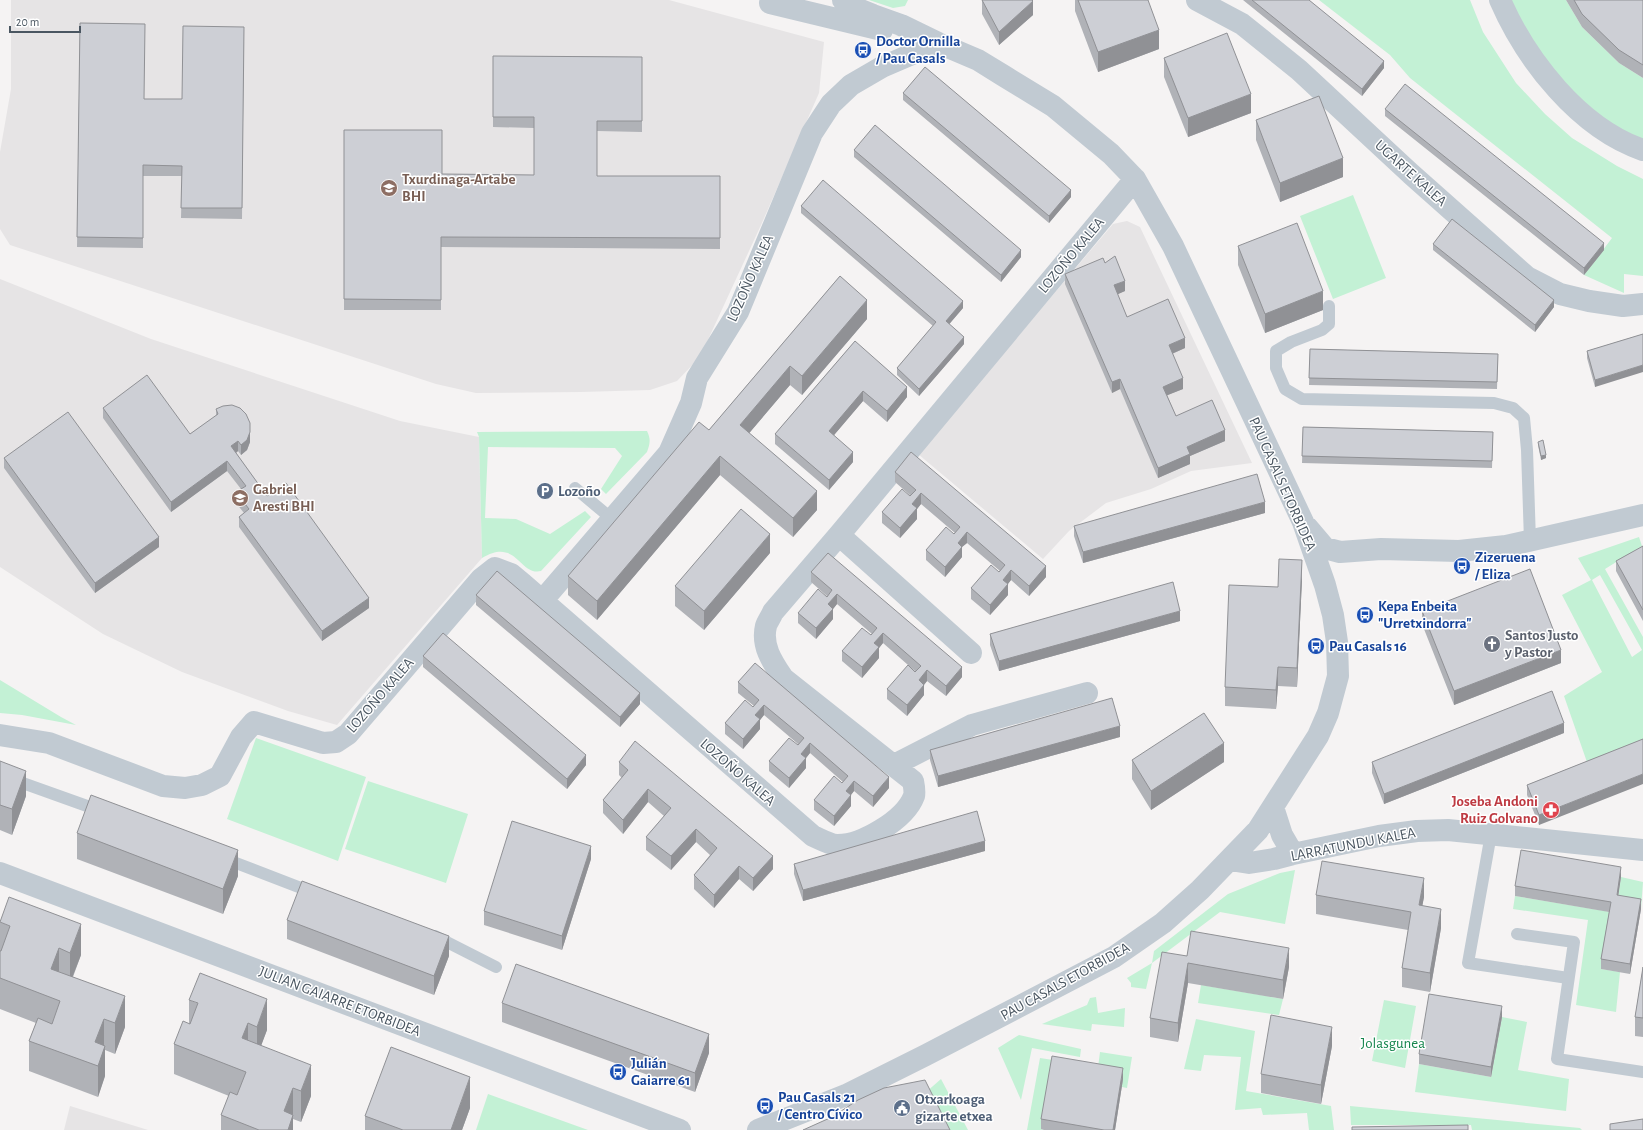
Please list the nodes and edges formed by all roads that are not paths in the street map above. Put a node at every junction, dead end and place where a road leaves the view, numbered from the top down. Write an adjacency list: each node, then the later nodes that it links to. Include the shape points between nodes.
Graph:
1 (843, 0): 5 (street, PAU CASALS ETORBIDEA, via 846,4 901,25)
2 (1197, 0): 8 (street, UGARTE KALEA, via 1242,24 1299,70 1527,277 1560,294 1589,301 1623,306)
3 (1500, 0): 6 (street, via 1520,41 1558,91 1606,132 1630,146)
4 (772, 1): 5 (street, PAU CASALS ETORBIDEA)
5 (938, 43): 7 (street, PAU CASALS ETORBIDEA, via 978,60 1053,106 1111,154); 12 (street, LOZOÑO KALEA, via 882,67 852,85 831,104 812,133 738,312 697,378 691,403 669,453)
6 (1643, 150)
7 (1135, 179): 13 (street, PAU CASALS ETORBIDEA, via 1173,246); 14 (street, LOZOÑO KALEA)
8 (1643, 304)
9 (1329, 306): 15 (lane, via 1329,324 1322,330 1276,351 1276,368 1285,389 1302,399 1494,403 1513,408 1524,418)
10 (575, 488): 12 (lane)
11 (1643, 515): 15 (street)
12 (612, 519): 18 (street, LOZOÑO KALEA)
13 (1303, 522): 16 (street, via 1325,548); 17 (street, PAU CASALS ETORBIDEA)
14 (839, 535): 19 (street); 22 (street, LOZOÑO KALEA, via 773,612 766,626 768,652 784,678)
15 (1530, 541): 16 (street, via 1459,551 1380,549)
16 (1340, 552): 17 (street, via 1329,567)
17 (1325, 585): 24 (street, PAU CASALS ETORBIDEA, via 1333,614 1338,676 1328,713 1318,736)
18 (542, 600): 21 (street, LOZOÑO KALEA, via 511,574 495,568 481,579 348,734 336,742 323,743 254,722 241,737 220,776 202,785 185,788 163,786 49,743); 22 (street, LOZOÑO KALEA, via 813,836 835,845 854,842 877,832 906,810 914,796 914,781)
19 (971, 653)
20 (1087, 693): 22 (street, via 972,725)
21 (0, 735)
22 (894, 765)
23 (0, 775): 25 (lane)
24 (1273, 807): 28 (street, via 1282,835); 30 (street, PAU CASALS ETORBIDEA, via 1258,830)
25 (111, 815)
26 (1491, 834): 27 (street, LARRATUNDU KALEA); 28 (street, LARRATUNDU KALEA, via 1448,830 1417,831 1379,836); 36 (lane, via 1468,963)
27 (1643, 850)
28 (1293, 854): 30 (street, LARRATUNDU KALEA, via 1249,863)
29 (214, 855): 32 (lane)
30 (1230, 860): 39 (street, PAU CASALS ETORBIDEA, via 1163,923 1114,957 846,1095)
31 (0, 874): 38 (street, JULIAN GAIARRE ETORBIDEA)
32 (324, 896)
33 (424, 932): 35 (lane)
34 (1518, 934): 36 (lane, via 1574,942)
35 (496, 967)
36 (1568, 978): 37 (lane, via 1557,1059)
37 (1643, 1072)
38 (680, 1130)
39 (758, 1130)

